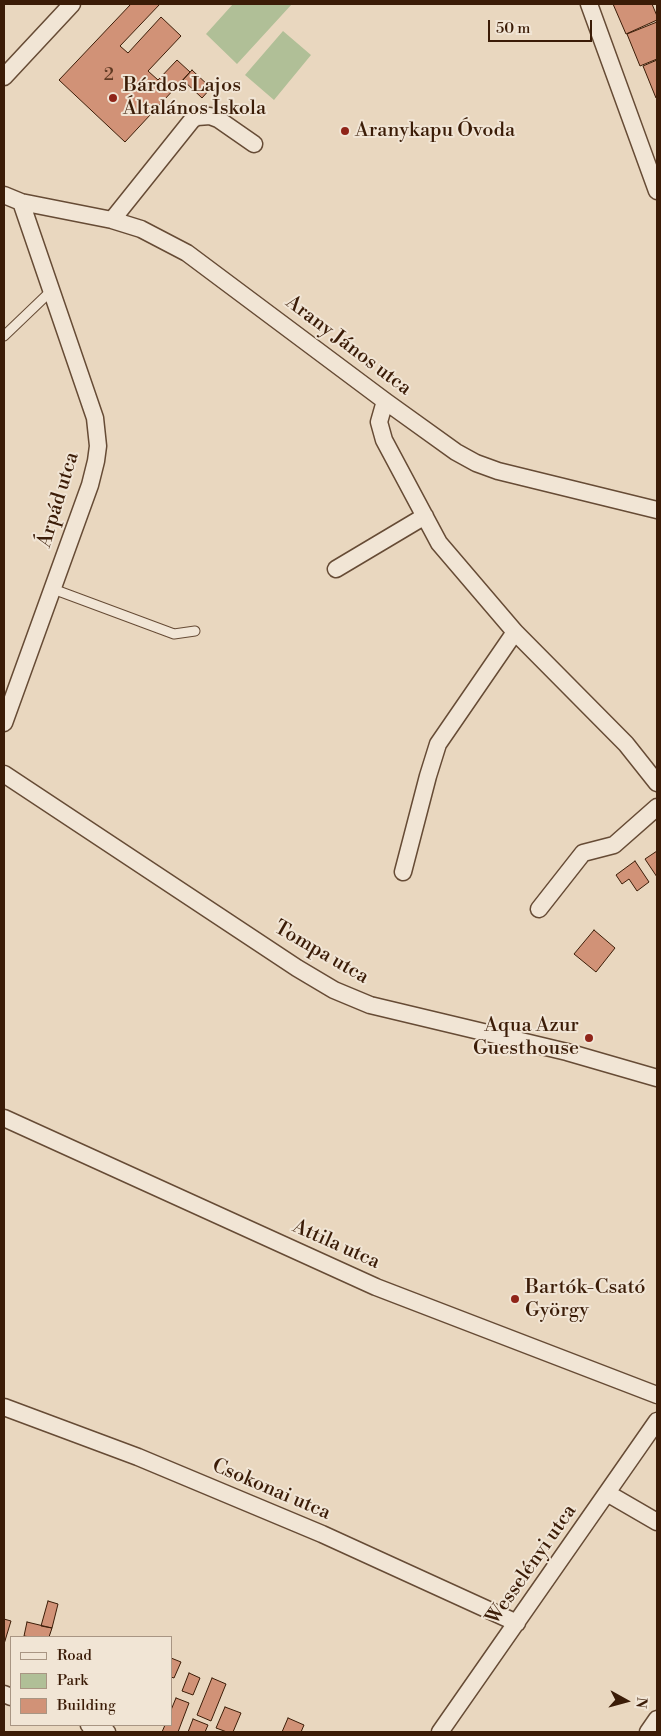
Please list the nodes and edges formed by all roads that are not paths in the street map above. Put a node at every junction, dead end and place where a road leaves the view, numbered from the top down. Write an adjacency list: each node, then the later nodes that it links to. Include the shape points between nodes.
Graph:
1 (72, 4): 3 (street)
2 (589, 4): 5 (street)
3 (4, 76)
4 (254, 144): 8 (street, via 218,119 197,117)
5 (657, 191)
6 (4, 195): 7 (street, Arany János utca)
7 (21, 202): 8 (street, Arany János utca); 9 (street, Árpád utca)
8 (112, 220): 11 (street, Arany János utca, via 141,229 187,253)
9 (51, 291): 10 (lane); 15 (street, Árpád utca, via 95,418 98,446 90,485)
10 (4, 336)
11 (385, 401): 12 (street, Arany János utca, via 456,452 476,462 506,473); 13 (street, via 379,422 384,440)
12 (657, 510)
13 (425, 516): 14 (street); 17 (street, via 439,543)
14 (336, 569)
15 (52, 589): 16 (lane, via 174,634); 18 (street, Árpád utca)
16 (195, 631)
17 (516, 632): 20 (street, via 626,744); 22 (street, via 438,744)
18 (4, 722)
19 (4, 774): 24 (street, Tompa utca, via 334,990 370,1005 567,1052)
20 (657, 783)
21 (657, 807): 23 (street, via 614,845 584,853)
22 (403, 872)
23 (538, 908)
24 (657, 1078)
25 (4, 1118): 26 (street, Attila utca, via 376,1287)
26 (657, 1395)
27 (4, 1407): 31 (street, Csokonai utca, via 304,1527)
28 (657, 1420): 29 (street, Wesselényi utca)
29 (607, 1493): 30 (street); 31 (street, Wesselényi utca)
30 (657, 1522)
31 (517, 1623): 35 (street, Wesselényi utca)
32 (657, 1718): 36 (street)
33 (92, 1726): 34 (street)
34 (107, 1732)
35 (440, 1732)
36 (648, 1732)

